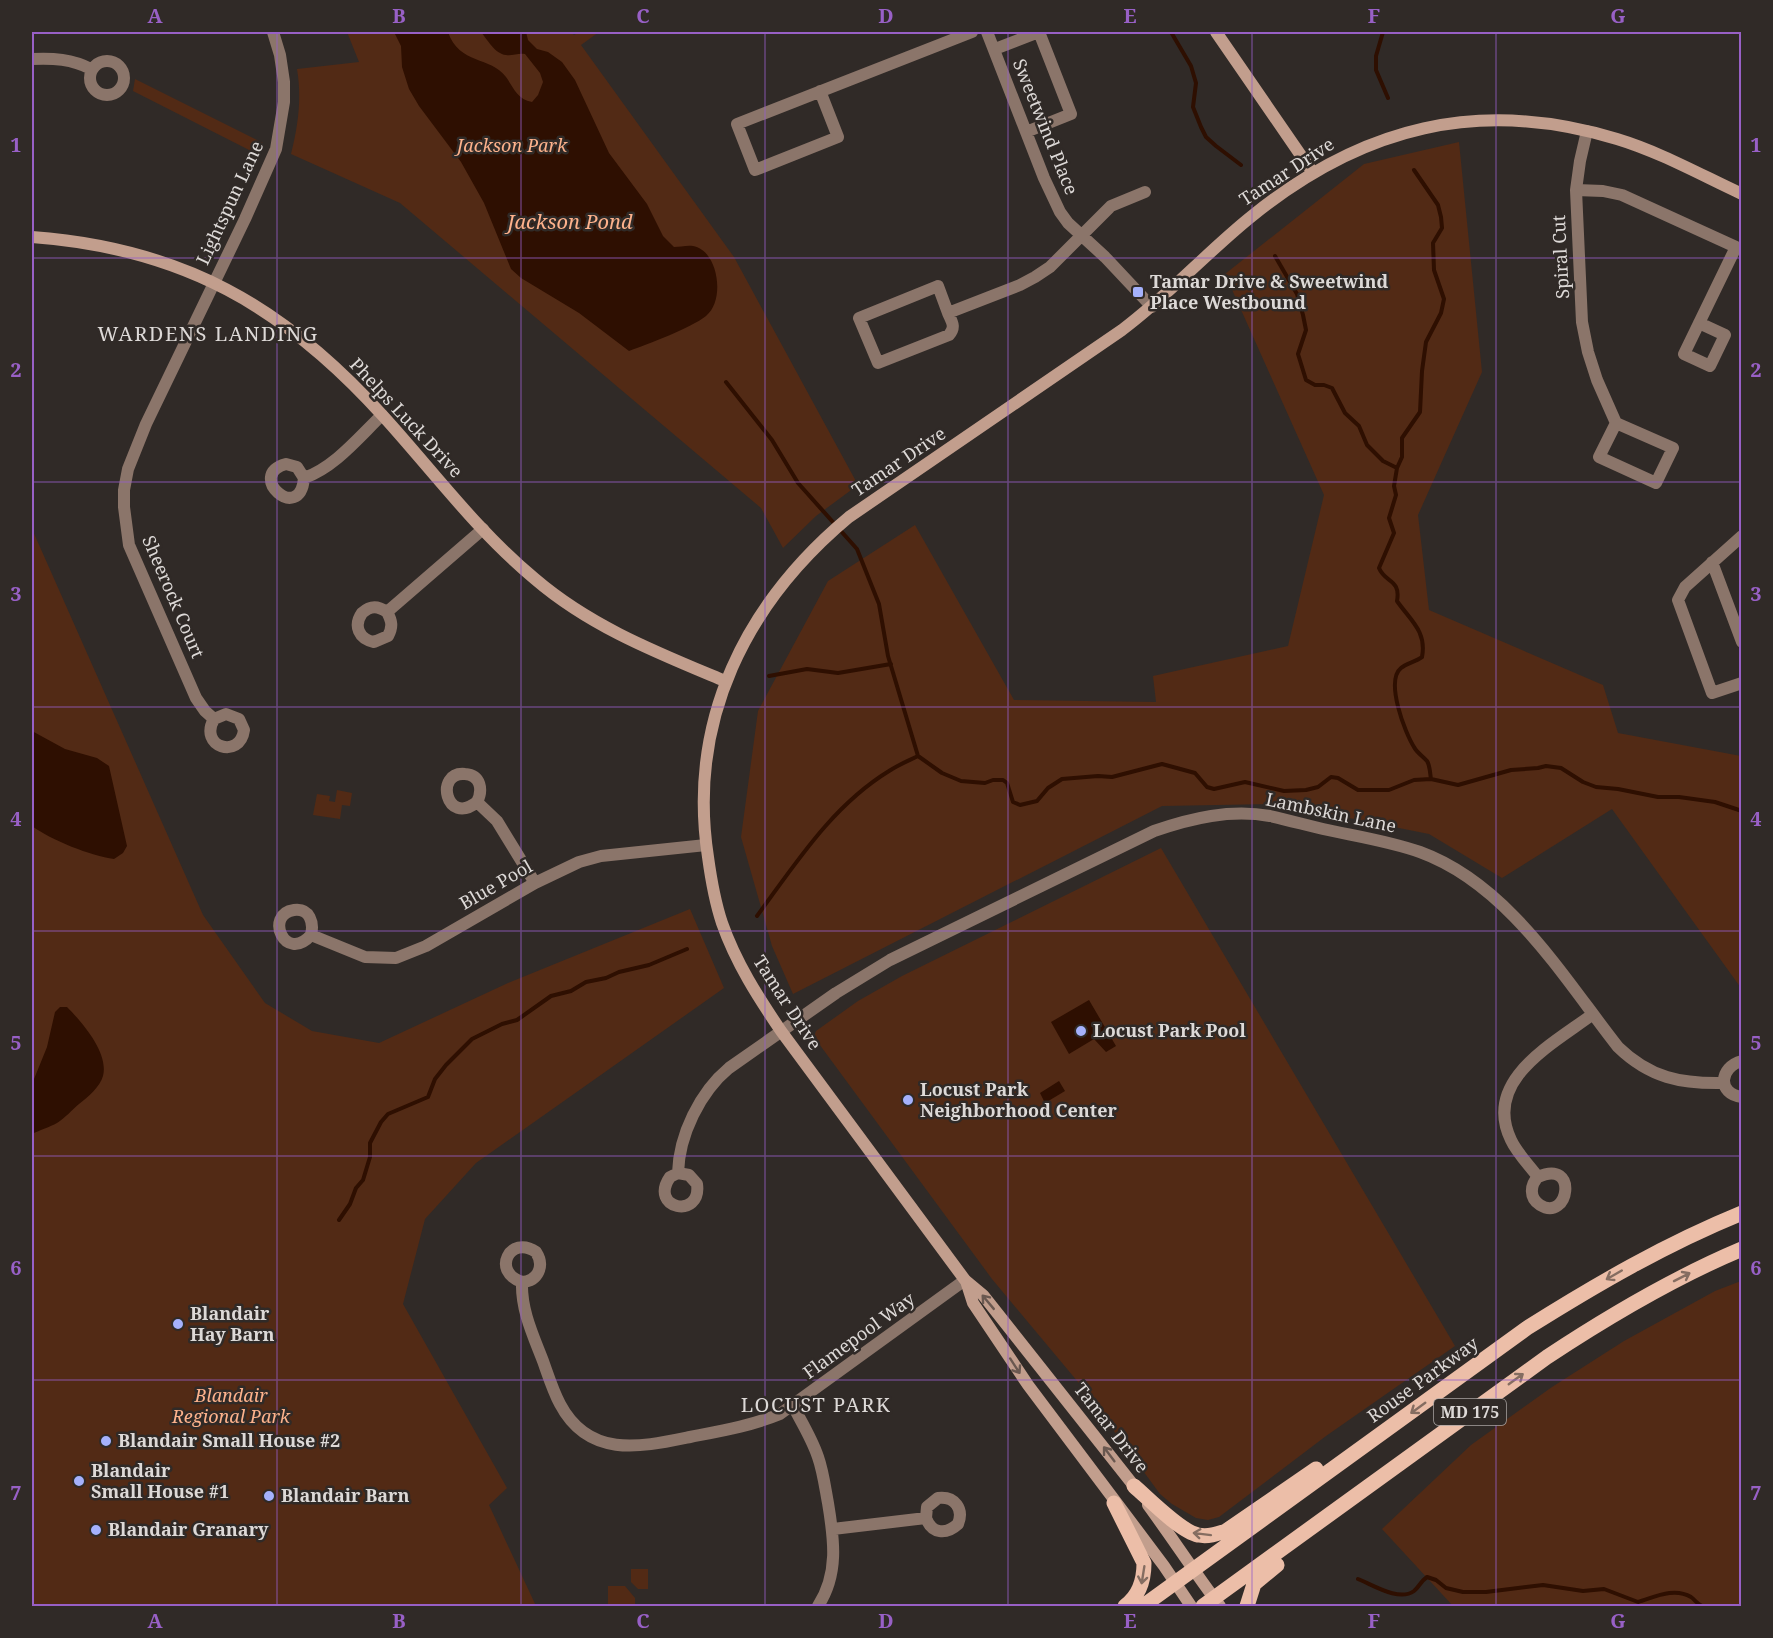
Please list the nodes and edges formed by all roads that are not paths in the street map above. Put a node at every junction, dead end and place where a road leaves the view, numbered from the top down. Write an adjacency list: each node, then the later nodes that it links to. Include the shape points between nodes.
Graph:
1 (273, 32): 17 (street, Lightspun Lane, via 284,82 281,128 268,169)
2 (972, 32): 8 (street)
3 (987, 32): 5 (street, Sweetwind Place)
4 (1216, 32): 11 (street)
5 (995, 49): 10 (street, Sweetwind Place); 10 (street, via 1039,32 1071,114)
6 (32, 59): 7 (street, via 79,62)
7 (92, 69)
8 (820, 91): 8 (street, via 737,124 755,170 838,137)
9 (1587, 131): 11 (street, Tamar Drive, via 1518,120 1426,126 1358,148); 12 (street, Spiral Cut); 14 (street, Tamar Drive, via 1644,150)
10 (1026, 132): 15 (street, Sweetwind Place, via 1060,212)
11 (1312, 173): 18 (street, Tamar Drive, via 1251,216)
12 (1576, 190): 20 (street, via 1622,195 1736,247); 22 (street, Spiral Cut, via 1582,322 1597,380)
13 (1145, 192): 15 (street, via 1111,206)
14 (1742, 194)
15 (1081, 236): 18 (street, Sweetwind Place); 19 (street, via 1035,277)
16 (32, 237): 17 (street, Phelps Luck Drive, via 110,247 149,257)
17 (213, 283): 21 (street, Phelps Luck Drive, via 254,304 314,347); 31 (street, Sheerock Court, via 134,451 124,507 133,555 196,698)
18 (1152, 308): 29 (street, Tamar Drive, via 824,538 768,603)
19 (948, 313): 19 (street, via 953,326 949,335 878,363 859,318 938,286)
20 (1699, 323)
21 (382, 415): 23 (street, via 328,465); 24 (street, Phelps Luck Drive)
22 (1616, 423): 22 (street, via 1599,457 1656,483 1673,448)
23 (304, 478)
24 (483, 529): 27 (street); 29 (street, Phelps Luck Drive, via 533,578 590,619 649,650)
25 (1742, 536): 26 (street)
26 (1712, 562): 28 (street); 30 (street, via 1685,586 1679,606 1712,693)
27 (387, 612)
28 (1742, 642)
29 (725, 681): 33 (street, Tamar Drive, via 711,730 704,776)
30 (1742, 683)
31 (214, 719)
32 (477, 802): 34 (street, via 498,821)
33 (706, 845): 34 (street, Blue Pool, via 601,856); 37 (street, Tamar Drive, via 722,923 739,964)
34 (535, 883): 35 (street, Blue Pool, via 426,946 396,958 365,957)
35 (311, 935)
36 (1593, 1014): 37 (street, Lambskin Lane, via 1534,937 1506,908 1445,864 1397,846 1269,816 1225,814 1154,831 890,960); 39 (street, Lambskin Lane, via 1618,1047 1644,1068 1672,1079); 42 (street, via 1529,1062 1507,1091 1507,1130)
37 (781, 1031): 41 (street, Lambskin Lane, via 719,1076 710,1088 691,1123); 45 (street, Tamar Drive)
38 (1742, 1061): 39 (street, via 1726,1071)
39 (1724, 1083): 40 (street, via 1728,1091)
40 (1742, 1097)
41 (678, 1173)
42 (1538, 1177)
43 (1742, 1212): 49 (main road, Rouse Parkway / MD 175, one-way to 49, via 1654,1252 1586,1291 1527,1328)
44 (1742, 1249): 48 (main road, MD 175, one-way to 44, via 1603,1320)
45 (966, 1280): 47 (street, Flamepool Way); 50 (street, Tamar Drive, one-way to 45, via 983,1295); 51 (street, Tamar Drive, one-way to 51, via 973,1303)
46 (522, 1282): 47 (street, Flamepool Way, via 523,1309 560,1405 581,1430 609,1444 642,1446 744,1426)
47 (793, 1406): 53 (street, via 818,1456)
48 (1434, 1438): 56 (main road, MD 175); 61 (main road, via 1349,1512 1263,1575 1254,1584)
49 (1362, 1449): 50 (main road, one-way to 50, via 1316,1469 1226,1531 1212,1536 1186,1530); 54 (main road, Rouse Parkway / MD 175)
50 (1134, 1486): 54 (street, Tamar Drive)
51 (1114, 1503): 55 (street, Tamar Drive); 58 (main road, one-way to 58, via 1144,1563 1141,1585)
52 (926, 1518): 53 (street)
53 (832, 1529): 57 (street, via 831,1578)
54 (1192, 1570): 55 (main road, Rouse Parkway / MD 175); 56 (street, Tamar Drive)
55 (1174, 1584): 59 (main road, Rouse Parkway / MD 175); 60 (street, Tamar Drive)
56 (1212, 1604)
57 (818, 1606)
58 (1125, 1606)
59 (1143, 1606)
60 (1191, 1606)
61 (1246, 1606)

